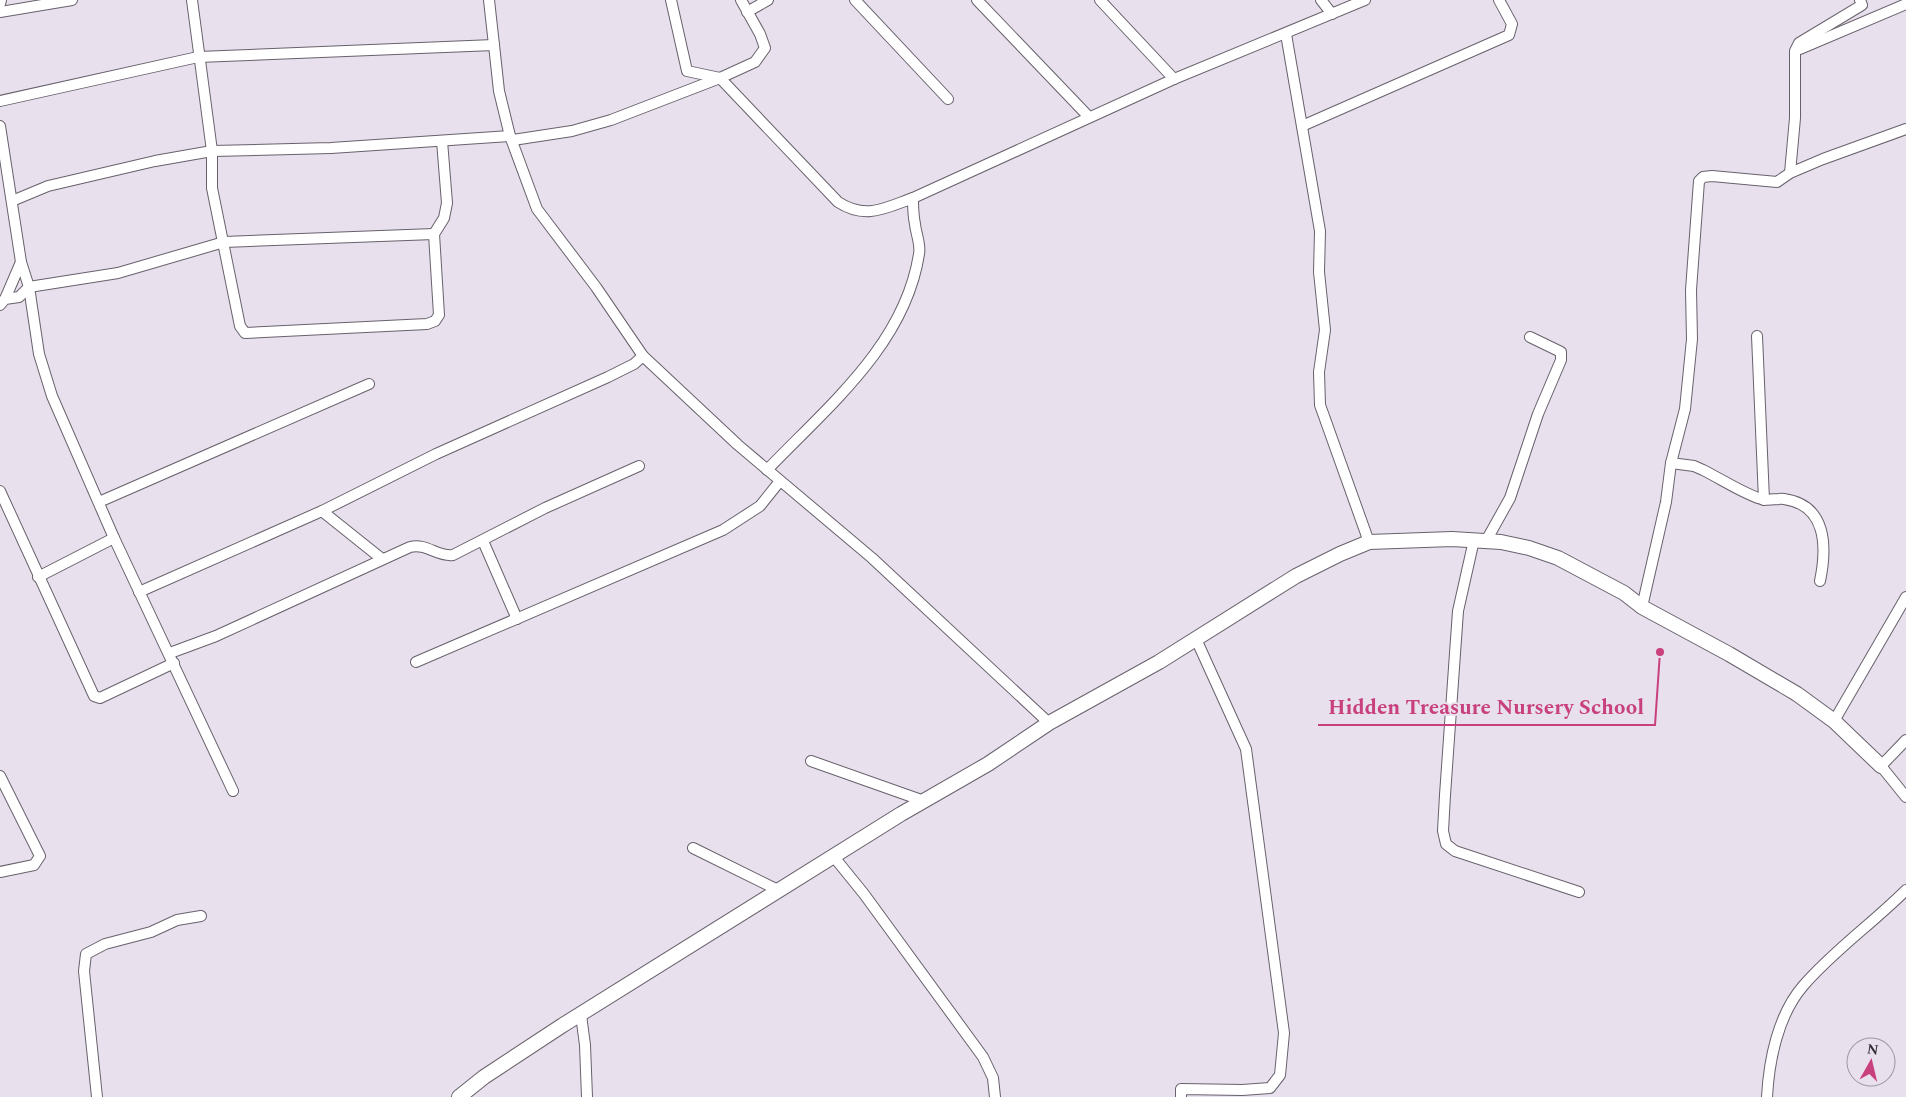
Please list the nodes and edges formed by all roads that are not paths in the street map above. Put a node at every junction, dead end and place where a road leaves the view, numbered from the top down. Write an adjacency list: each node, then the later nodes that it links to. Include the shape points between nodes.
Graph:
1 (72, 0): 15 (street)
2 (192, 0): 21 (street)
3 (489, 0): 19 (street)
4 (671, 0): 22 (street, via 687,71)
5 (741, 0): 16 (street)
6 (768, 0): 16 (street)
7 (855, 0): 24 (street)
8 (977, 0): 26 (street)
9 (1100, 0): 23 (street)
10 (1321, 0): 17 (street)
11 (1365, 0): 17 (street)
12 (1499, 0): 28 (street, via 1512,24 1509,35)
13 (1860, 0): 20 (street, via 1862,6 1799,43)
14 (1906, 4): 20 (street)
15 (0, 12)
16 (747, 12): 22 (street, via 764,48 755,62)
17 (1332, 14): 18 (street)
18 (1286, 34): 23 (street); 28 (street)
19 (494, 44): 21 (street); 30 (street, via 499,91)
20 (1794, 51): 33 (street, via 1795,118)
21 (198, 57): 25 (street); 32 (street)
22 (720, 78): 30 (street, via 611,120 572,131); 34 (street, via 838,202 864,213)
23 (1174, 79): 26 (street)
24 (948, 99)
25 (0, 101)
26 (1089, 117): 34 (street)
27 (0, 126): 35 (street)
28 (1302, 126): 56 (street, via 1320,231 1325,330 1319,372 1320,405)
29 (1906, 129): 33 (street)
30 (512, 138): 31 (street); 43 (street, via 537,209 596,287)
31 (442, 141): 32 (street); 36 (street, via 447,203 444,218)
32 (212, 151): 35 (street, via 48,186); 37 (street, via 212,188)
33 (1790, 173): 45 (street, via 1777,182 1712,176 1699,181 1691,290 1690,366 1685,409)
34 (913, 198): 47 (street, via 920,252 912,286 899,316 879,351 863,370)
35 (12, 200): 38 (street)
36 (434, 234): 37 (street); 37 (street, via 436,321 256,334 242,331)
37 (224, 242): 39 (street, via 118,273)
38 (21, 262): 39 (street); 40 (street)
39 (29, 287): 40 (street, via 19,297); 51 (street, via 39,354 50,388)
40 (3, 302)
41 (1757, 336): 50 (street)
42 (1530, 337): 55 (street, via 1561,352 1561,360 1538,414 1510,498)
43 (642, 356): 47 (street); 52 (street, via 634,364 608,377 436,454)
44 (368, 384): 51 (street)
45 (1671, 463): 50 (street, via 1694,466); 62 (street, via 1666,502)
46 (639, 466): 54 (street, via 545,508)
47 (767, 470): 48 (street)
48 (780, 481): 63 (street, via 760,506 745,518); 68 (street, via 872,558)
49 (0, 491): 58 (street)
50 (1764, 500): 59 (street, via 1783,499 1804,506 1814,514 1823,542)
51 (99, 502): 53 (street)
52 (322, 511): 57 (street); 60 (street)
53 (114, 538): 58 (street); 60 (street)
54 (483, 541): 57 (street, via 453,555 442,555 416,545); 63 (street)
55 (1480, 541): 56 (street); 62 (street, via 1529,548 1558,558 1624,593); 81 (street, via 1458,611 1443,831 1446,844 1455,851)
56 (1369, 542): 64 (street, via 1296,576)
57 (382, 559): 65 (street)
58 (38, 577): 65 (street, via 94,696 100,698)
59 (1820, 581)
60 (139, 592): 65 (street)
61 (1906, 597): 67 (street)
62 (1642, 607): 67 (street, via 1797,694)
63 (517, 619): 66 (street)
64 (1196, 639): 68 (street); 84 (street, via 1241,737 1252,787 1284,1033 1280,1075 1270,1088)
65 (172, 658): 73 (street)
66 (416, 662)
67 (1834, 721): 71 (street)
68 (1049, 723): 75 (street)
69 (1906, 740): 71 (street)
70 (811, 762): 75 (street)
71 (1881, 766): 74 (street)
72 (0, 776): 78 (street, via 40,856 34,865)
73 (233, 791)
74 (1906, 797)
75 (924, 801): 77 (street)
76 (693, 848): 80 (street)
77 (834, 857): 80 (street); 88 (street, via 983,1057 993,1078)
78 (0, 872)
79 (1906, 890): 90 (street, via 1802,987 1787,1011 1779,1033 1770,1065)
80 (780, 891): 83 (street)
81 (1579, 892)
82 (201, 916): 85 (street, via 176,920 151,932 105,944 86,954 84,971)
83 (581, 1015): 86 (street); 87 (street)
84 (1257, 1093): 89 (street, via 1181,1090)
85 (96, 1097)
86 (460, 1097)
87 (587, 1097)
88 (995, 1097)
89 (1181, 1097)
90 (1767, 1097)

